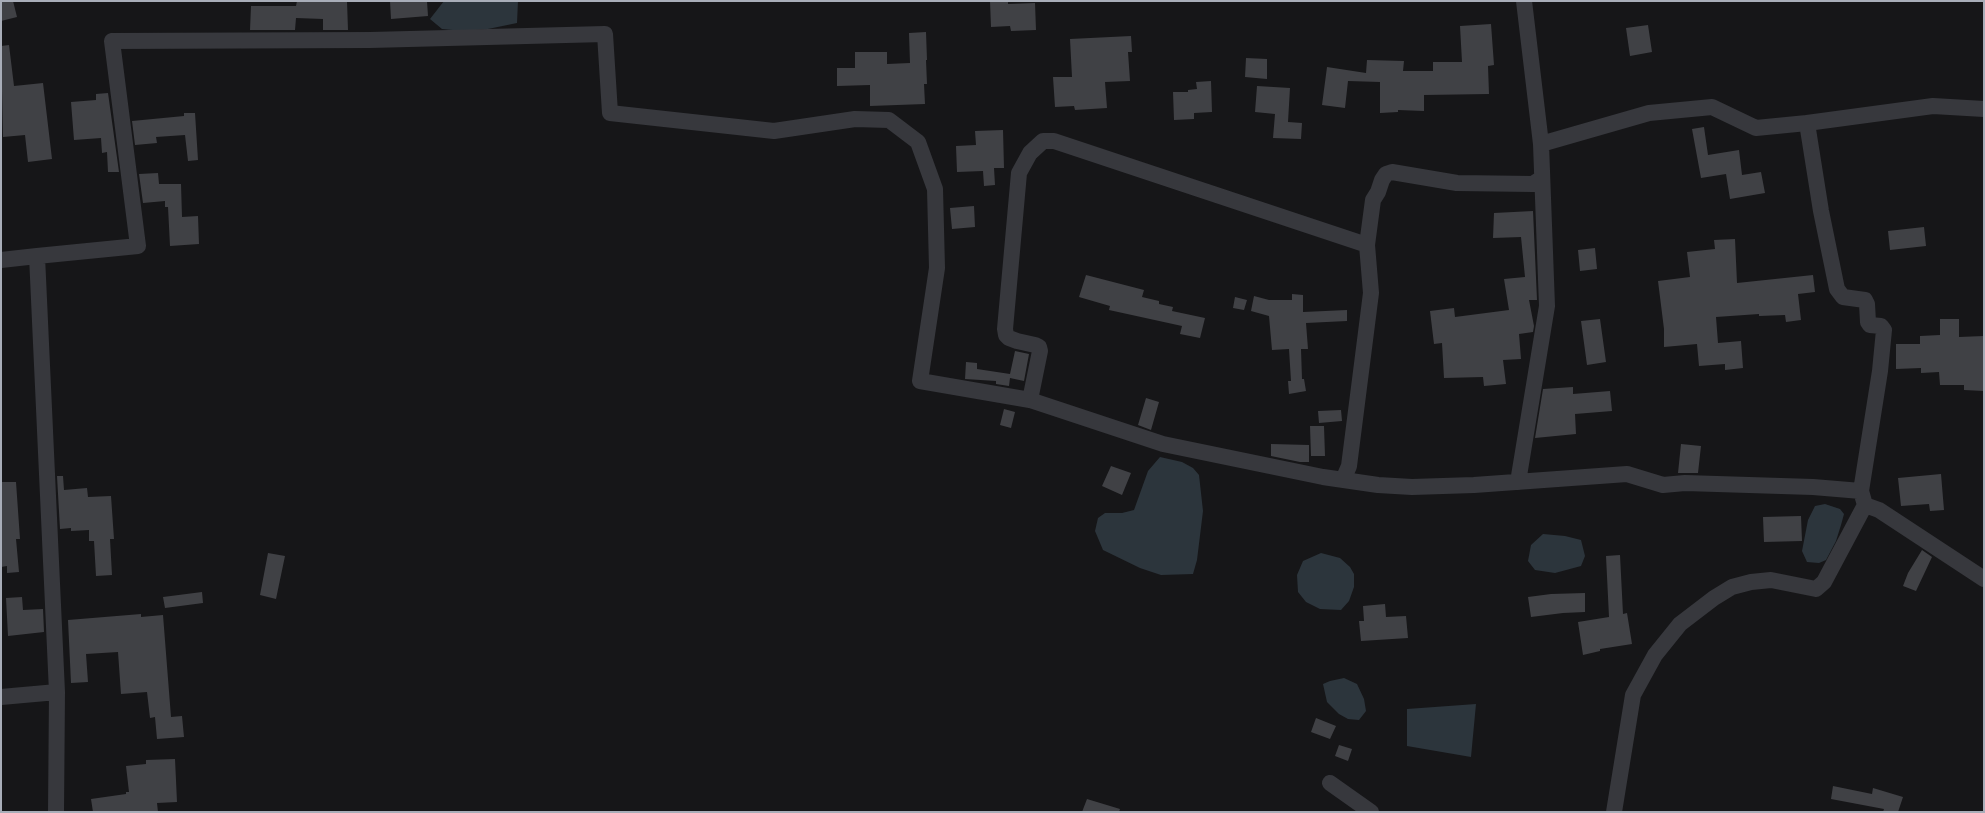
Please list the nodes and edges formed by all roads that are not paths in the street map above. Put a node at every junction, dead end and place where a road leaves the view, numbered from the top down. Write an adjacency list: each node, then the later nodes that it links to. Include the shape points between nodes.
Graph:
1 (1524, 1): 4 (street)
2 (1984, 108): 3 (street, via 1933,106)
3 (1807, 123): 4 (street, via 1756,128 1712,107 1650,113); 12 (street, via 1837,289 1844,297 1865,300 1868,322 1884,330)
4 (1541, 144): 5 (street)
5 (1542, 178): 6 (street, via 1532,184 1457,183 1392,172 1386,174 1373,200); 11 (street, via 1547,306)
6 (1368, 245): 9 (street, via 1054,141 1043,141 1030,153 1020,173 1005,329 1009,338 1039,347); 10 (street, via 1371,293 1349,466)
7 (37, 256): 8 (street); 9 (street, via 138,246 112,41 370,40 605,34 610,113 774,131 855,118 889,120 918,142 936,189 936,268 920,381); 14 (street)
8 (1, 260)
9 (1030, 400): 10 (street, via 1163,444)
10 (1343, 480): 11 (street, via 1412,487)
11 (1518, 482): 12 (street, via 1628,474 1663,485 1813,487)
12 (1863, 498): 13 (street); 19 (street, via 1824,582 1816,589 1771,580 1751,582 1732,587 1680,624 1655,656 1632,695)
13 (1984, 579)
14 (57, 692): 15 (street); 17 (street)
15 (1, 697)
16 (1330, 783): 18 (street)
17 (56, 812)
18 (1371, 812)
19 (1614, 812)

